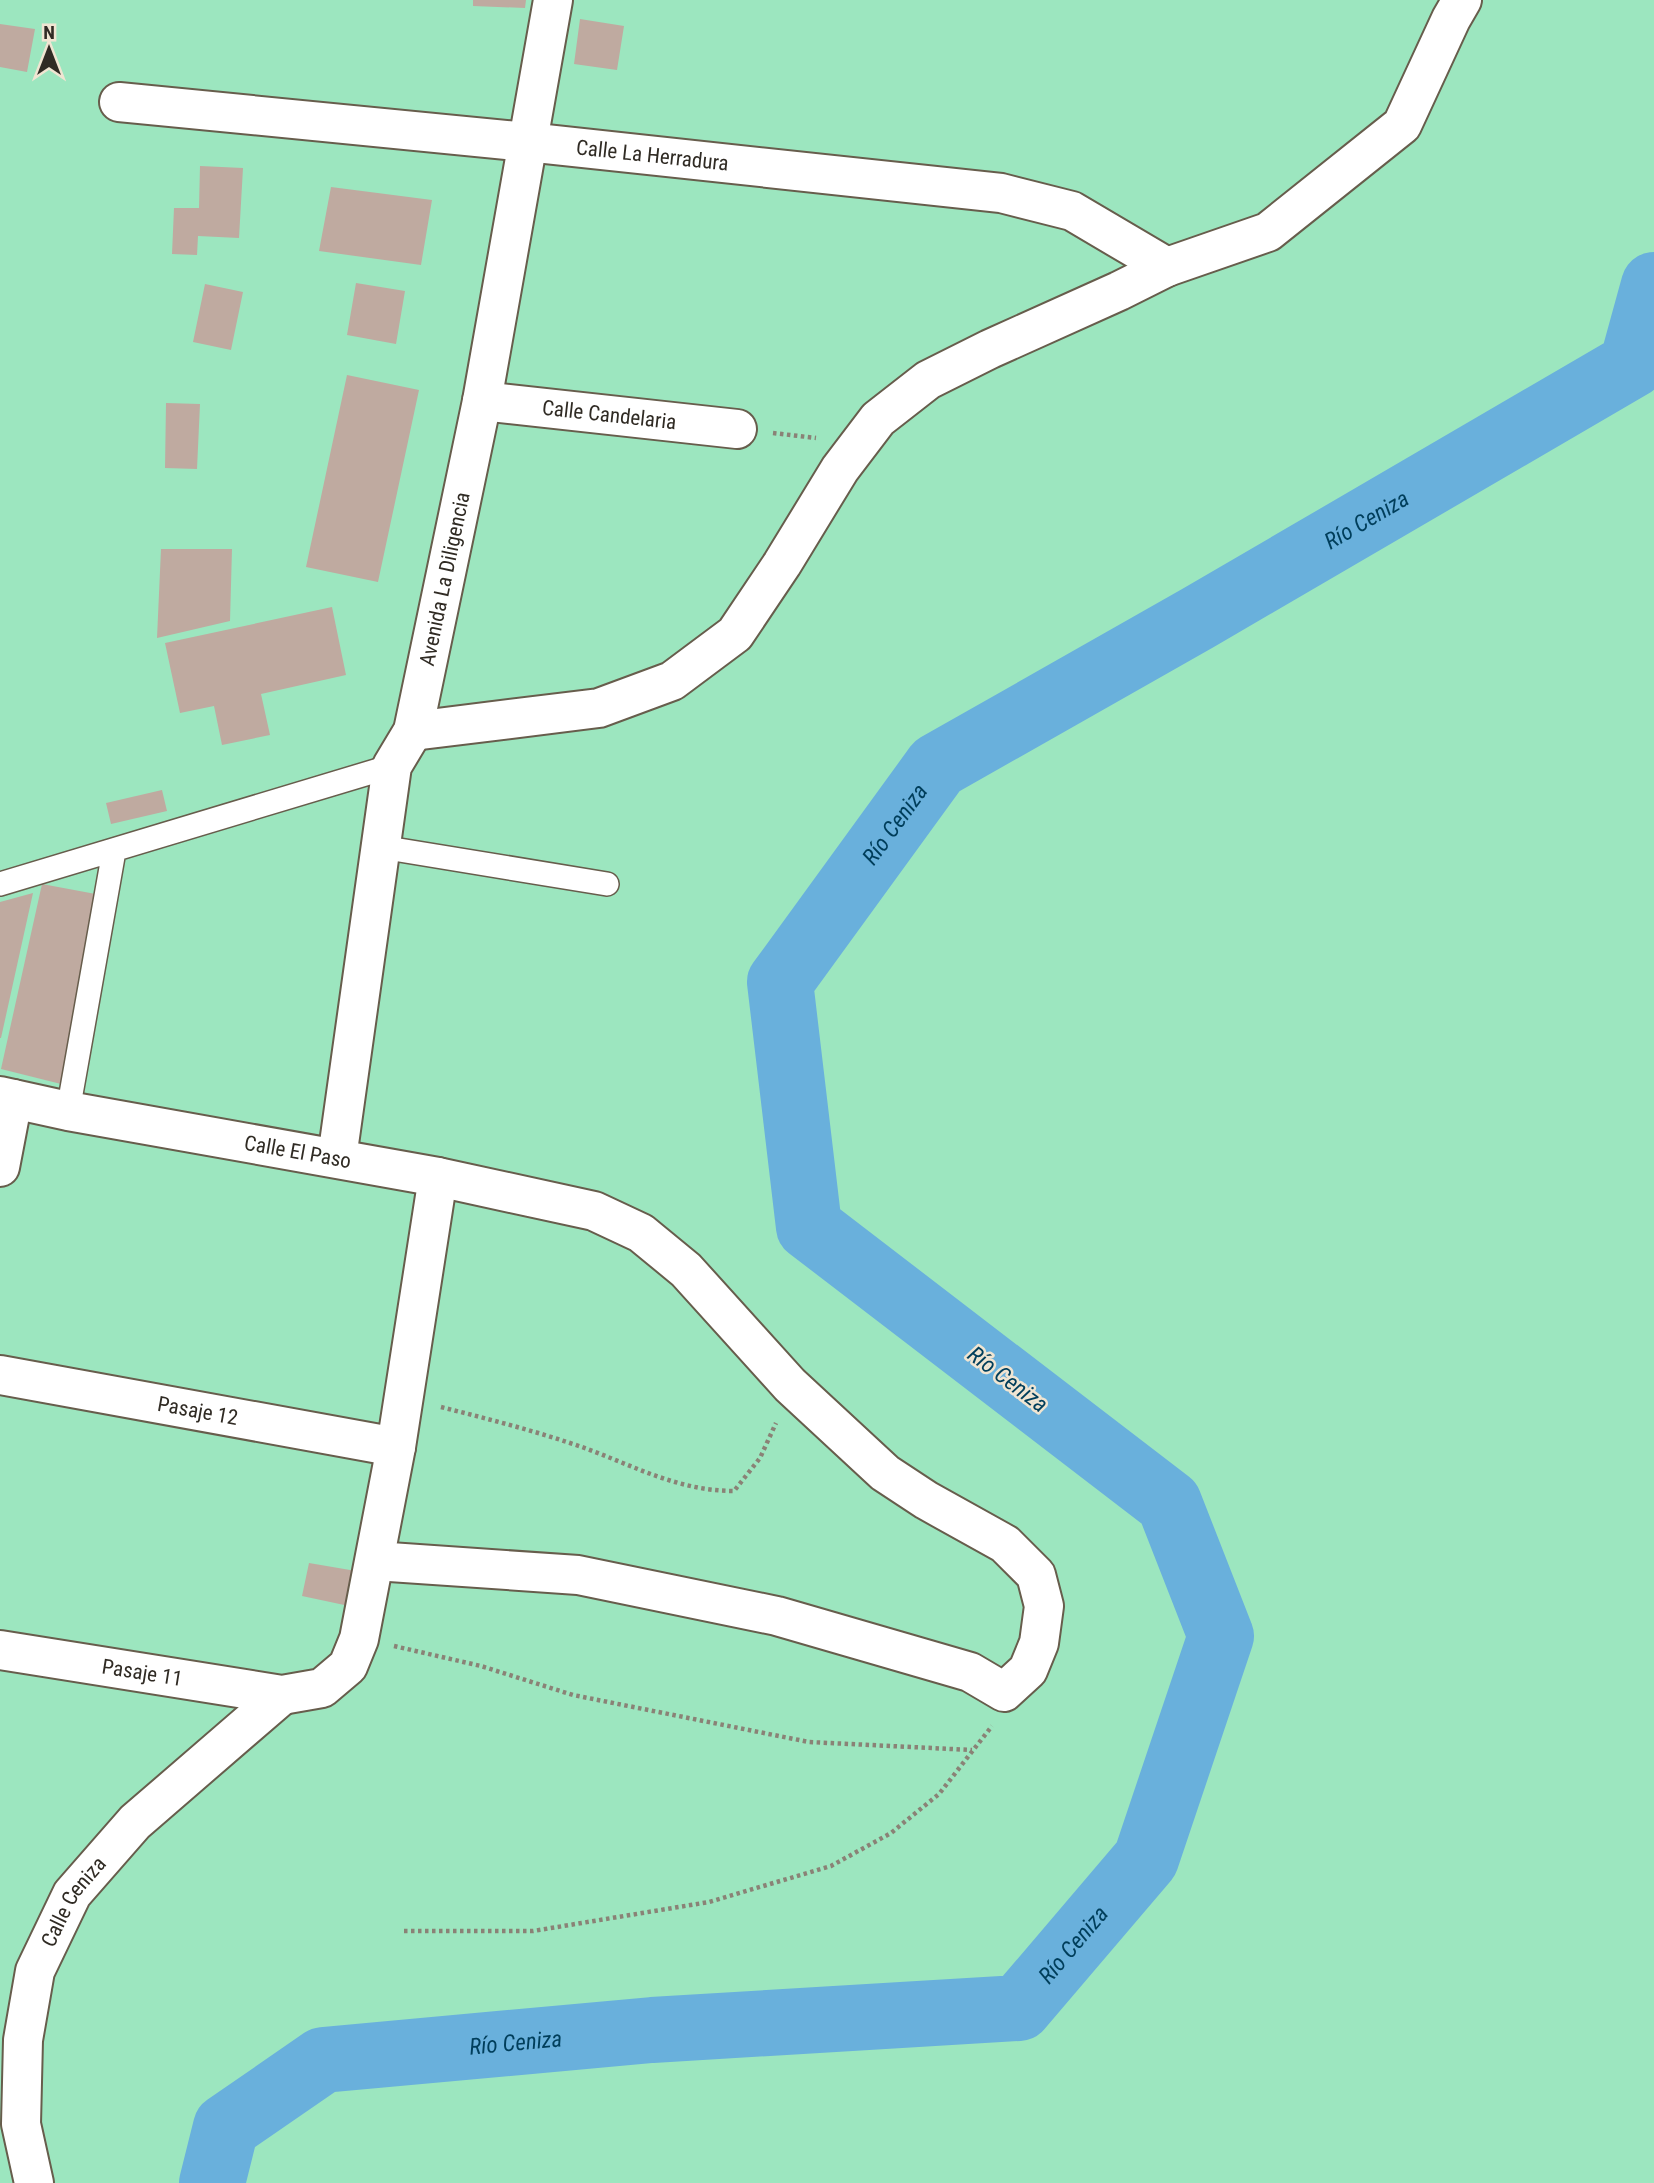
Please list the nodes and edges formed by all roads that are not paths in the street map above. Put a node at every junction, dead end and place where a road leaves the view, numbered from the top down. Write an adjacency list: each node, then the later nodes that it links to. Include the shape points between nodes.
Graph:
1 (553, 0): 4 (street, Avenida La Diligencia)
2 (1462, 0): 5 (street, via 1402,125 1268,232)
3 (119, 102): 4 (street, Calle La Herradura)
4 (527, 142): 5 (street, Calle La Herradura, via 1001,193 1072,211); 6 (street, Avenida La Diligencia)
5 (1167, 267): 8 (street, via 928,380 878,419 840,469 735,634 672,681 599,708)
6 (482, 401): 7 (street, Calle Candelaria); 8 (street, Avenida La Diligencia)
7 (737, 429)
8 (413, 731): 9 (street, Avenida La Diligencia)
9 (392, 766): 10 (street, Avenida La Diligencia); 11 (lane)
10 (381, 847): 13 (lane); 16 (street, Avenida La Diligencia)
11 (114, 851): 12 (lane); 15 (lane)
12 (0, 884)
13 (607, 884)
14 (7, 1097): 15 (street, Calle El Paso); 17 (street)
15 (68, 1111): 16 (street, Calle El Paso)
16 (337, 1158): 18 (street, Calle El Paso)
17 (0, 1167)
18 (438, 1177): 20 (street); 21 (street, Calle El Paso, via 594,1211 640,1233 686,1270 790,1384 885,1473 1005,1544 1036,1574 1044,1606 1039,1643 1028,1670 1004,1692 970,1672 751,1610 578,1574)
19 (0, 1375): 20 (street, Pasaje 12)
20 (396, 1447): 21 (street)
21 (375, 1561): 23 (street, via 359,1639 348,1667 322,1688)
22 (0, 1650): 23 (street, Pasaje 11)
23 (282, 1695): 24 (street, Calle Ceniza, via 135,1822 72,1894 35,1971 23,2040 21,2123)
24 (34, 2183)

